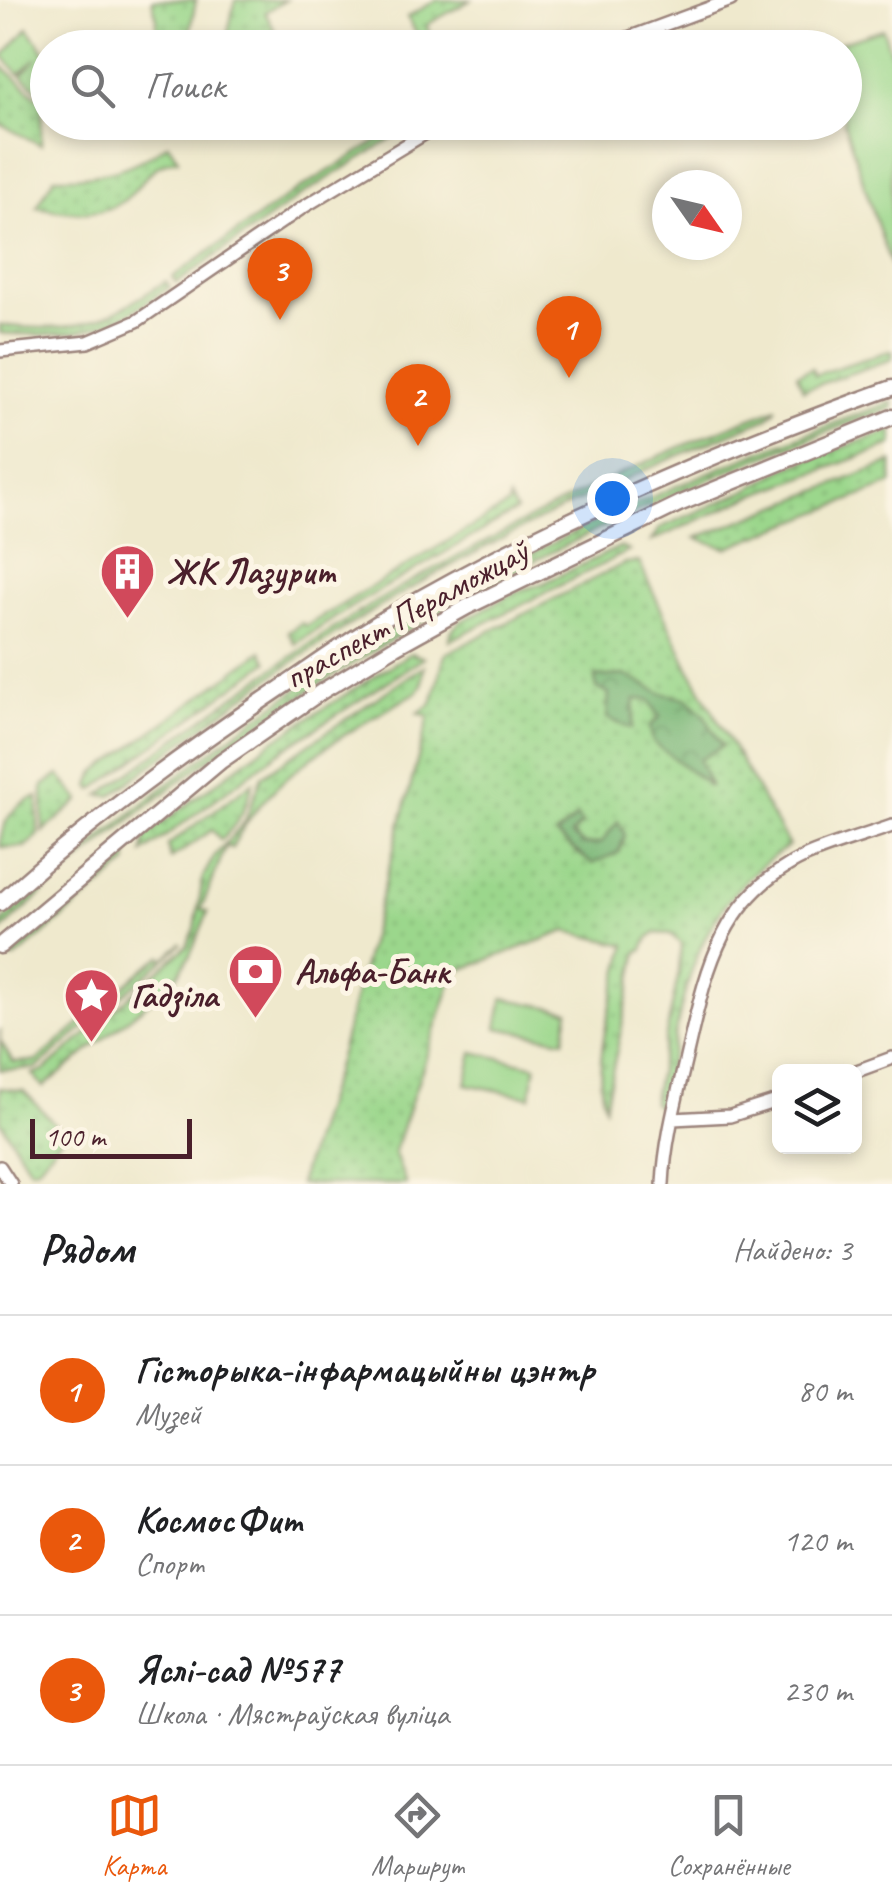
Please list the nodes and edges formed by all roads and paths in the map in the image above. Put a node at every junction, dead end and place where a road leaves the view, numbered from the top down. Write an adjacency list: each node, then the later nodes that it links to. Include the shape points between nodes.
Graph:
1 (731, 0): 2 (street)
2 (650, 30)
3 (414, 140): 4 (street, via 137,321 88,342)
4 (0, 351)
5 (892, 388): 8 (main road, праспект Пераможцаў, via 664,478 387,617 204,740)
6 (892, 417): 9 (main road, праспект Пераможцаў, via 679,504 395,647 221,761)
7 (892, 826): 13 (street, via 805,856 747,899 727,925 702,988)
8 (0, 903)
9 (0, 946)
10 (892, 1058): 11 (street)
11 (862, 1069)
12 (772, 1103): 13 (street, via 730,1116)
13 (673, 1119): 16 (street)
14 (0, 1167): 15 (street)
15 (11, 1184)
16 (663, 1184)

